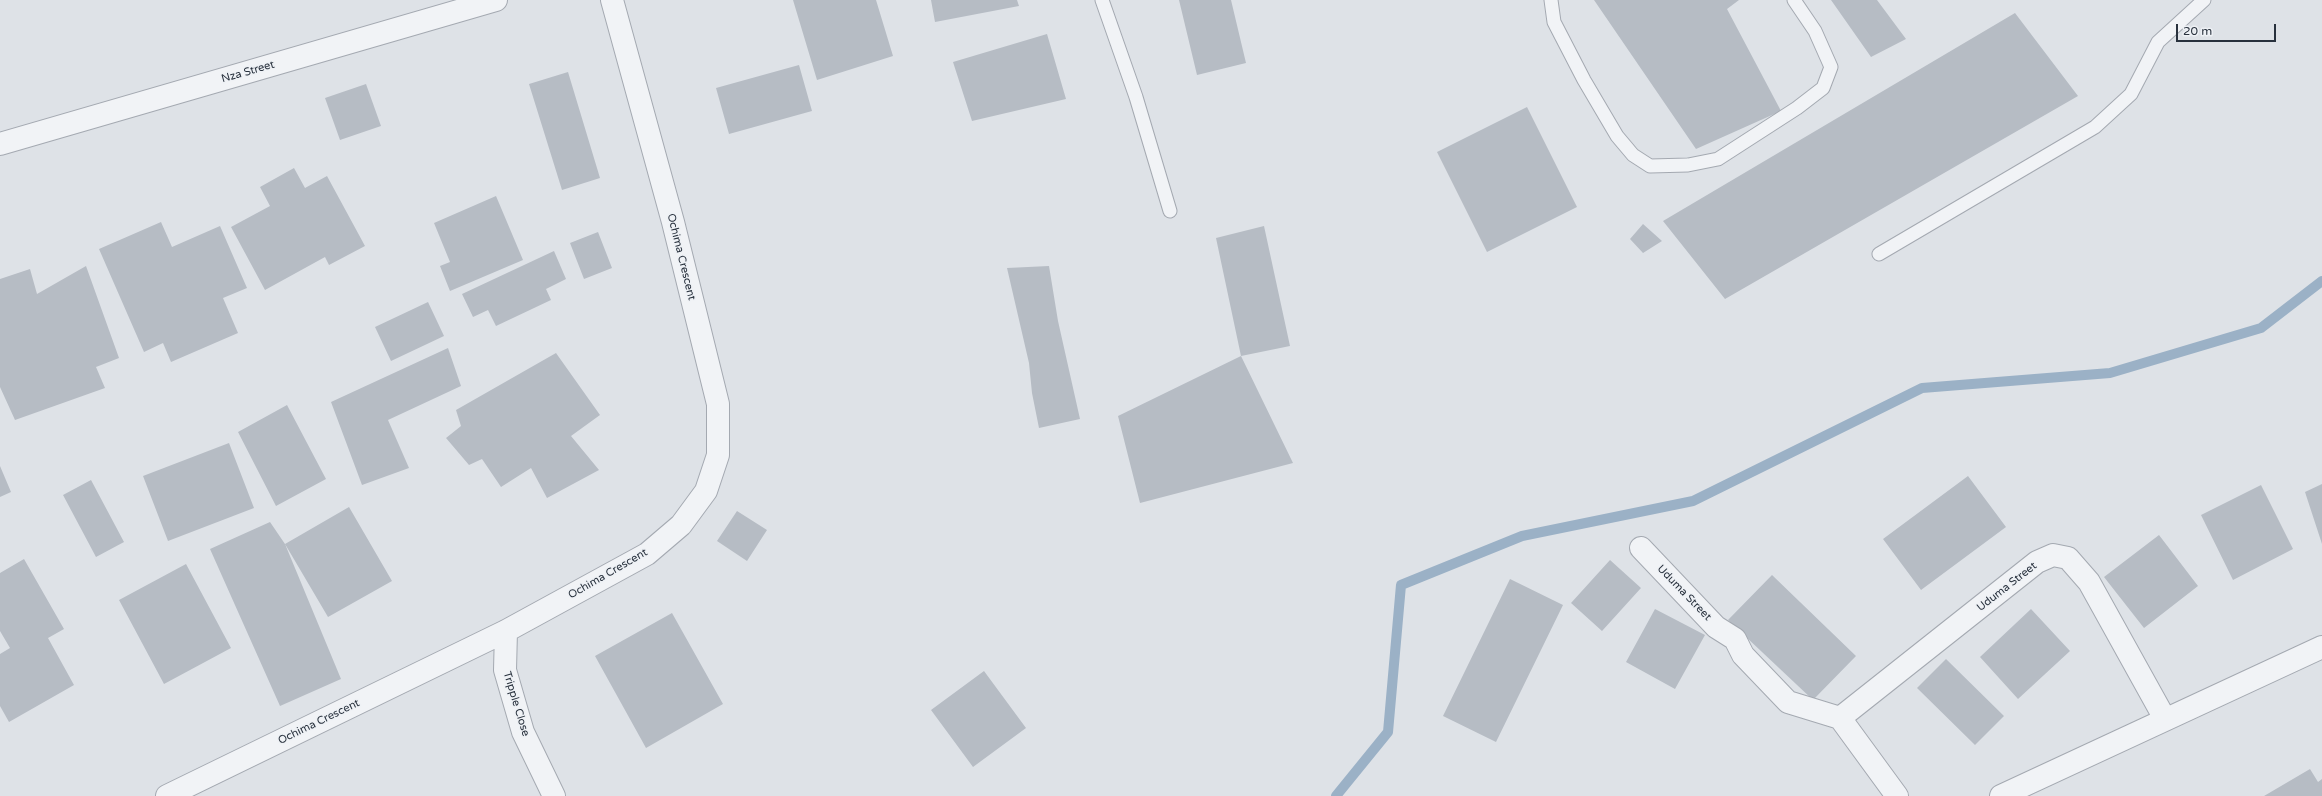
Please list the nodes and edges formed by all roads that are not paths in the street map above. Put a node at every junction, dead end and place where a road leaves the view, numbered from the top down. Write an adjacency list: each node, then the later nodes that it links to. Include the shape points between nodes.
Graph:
1 (496, 0): 7 (street, Nza Street)
2 (612, 0): 11 (street, Ochima Crescent, via 673,222 718,404 718,455 706,491 681,525 646,554)
3 (1102, 0): 8 (lane, via 1136,97)
4 (1551, 0): 5 (lane, via 1554,22 1613,130 1633,155 1650,166 1688,165 1718,159 1797,108 1823,88 1831,68 1815,31)
5 (1794, 0)
6 (2204, 0): 9 (lane, via 2158,42 2131,94 2095,127)
7 (0, 144)
8 (1170, 211)
9 (1879, 254)
10 (1641, 548): 13 (street, Uduma Street, via 1716,627 1735,639 1743,655 1788,702)
11 (506, 631): 15 (street, Ochima Crescent); 16 (street, Tripple Close, via 504,670 523,732)
12 (2322, 647): 14 (street)
13 (1840, 718): 14 (street, Uduma Street, via 2038,562 2053,555 2068,558 2089,582); 17 (street)
14 (2165, 719): 18 (street)
15 (167, 796)
16 (554, 796)
17 (1897, 796)
18 (2001, 796)

